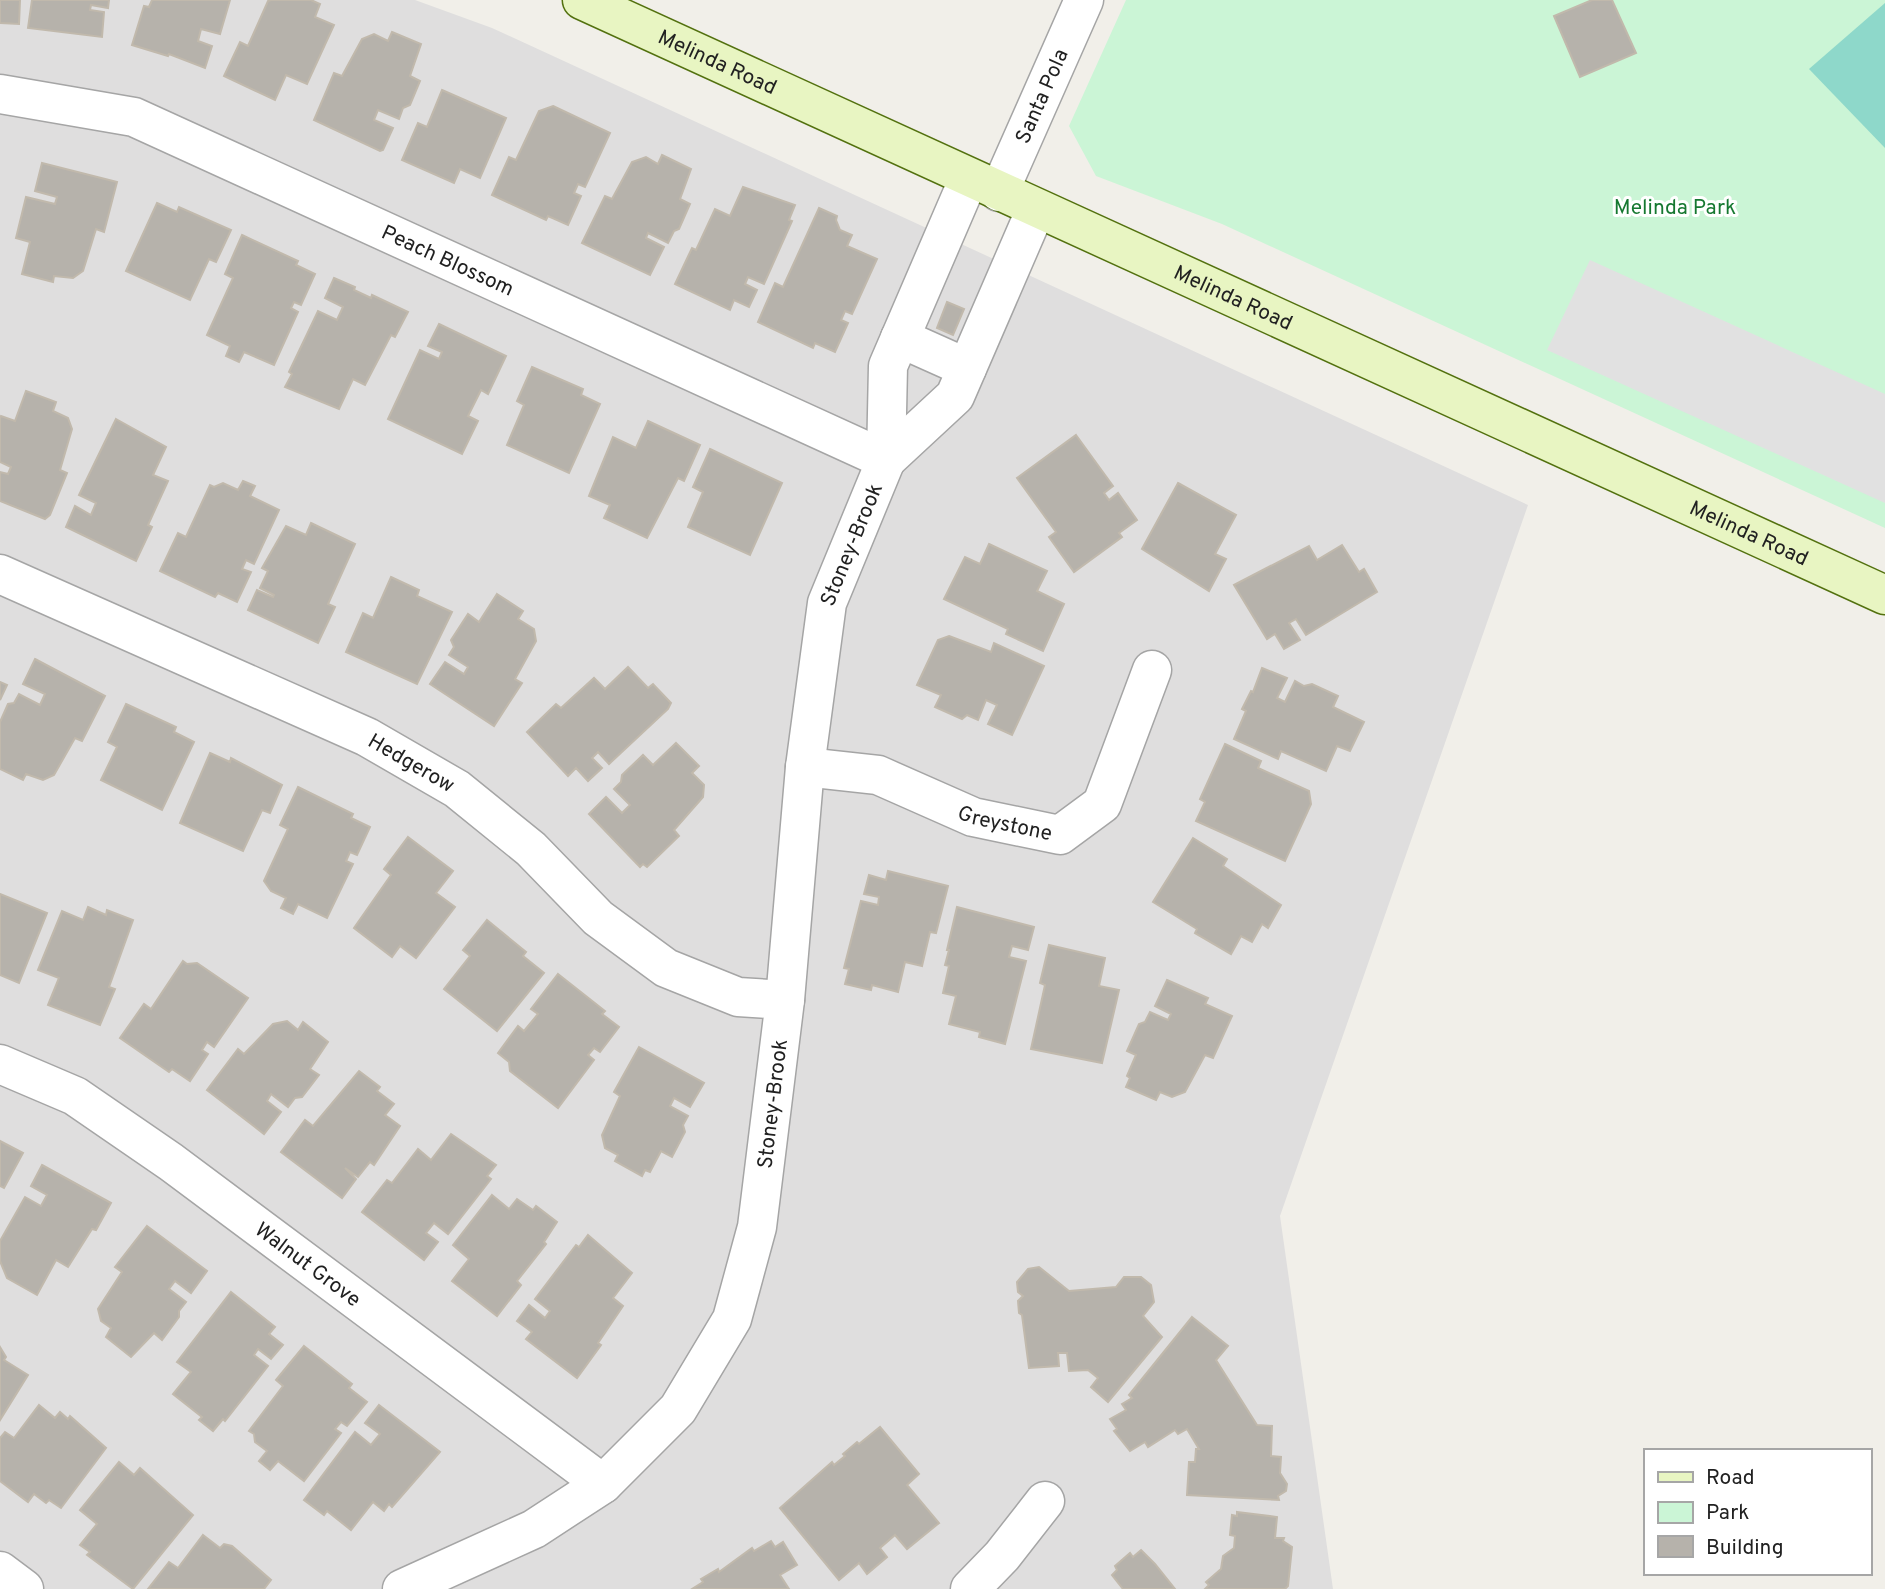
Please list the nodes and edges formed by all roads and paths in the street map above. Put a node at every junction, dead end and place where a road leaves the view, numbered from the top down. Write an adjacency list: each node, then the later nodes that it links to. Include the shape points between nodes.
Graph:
1 (582, 0): 4 (main road, Melinda Road)
2 (1084, 0): 4 (street, Santa Pola)
3 (0, 93): 8 (street, Peach Blossom, via 134,117)
4 (984, 185): 5 (main road, Melinda Road); 6 (street, Stoney-Brook)
5 (1036, 209): 7 (street, Stoney-Brook); 10 (main road, Melinda Road)
6 (900, 338): 7 (street); 8 (street, Stoney-Brook, via 888,366)
7 (967, 369): 8 (street, Stoney-Brook, via 955,396)
8 (886, 460): 12 (street, Stoney-Brook, via 827,603)
9 (0, 574): 13 (street, Hedgerow, via 367,737 457,789 531,849 598,919 666,968 738,997)
10 (1885, 595)
11 (1152, 670): 12 (street, Greystone, via 1102,804 1060,835 973,817 878,775)
12 (805, 767): 13 (street, Stoney-Brook)
13 (785, 1000): 15 (street, Stoney-Brook, via 757,1227 732,1320 678,1409)
14 (0, 1064): 15 (street, Walnut Grove, via 75,1097 171,1162)
15 (603, 1484): 19 (street, Stoney-Brook, via 534,1529)
16 (1045, 1501): 20 (street)
17 (0, 1571): 18 (street)
18 (24, 1589)
19 (402, 1589)
20 (970, 1589)

